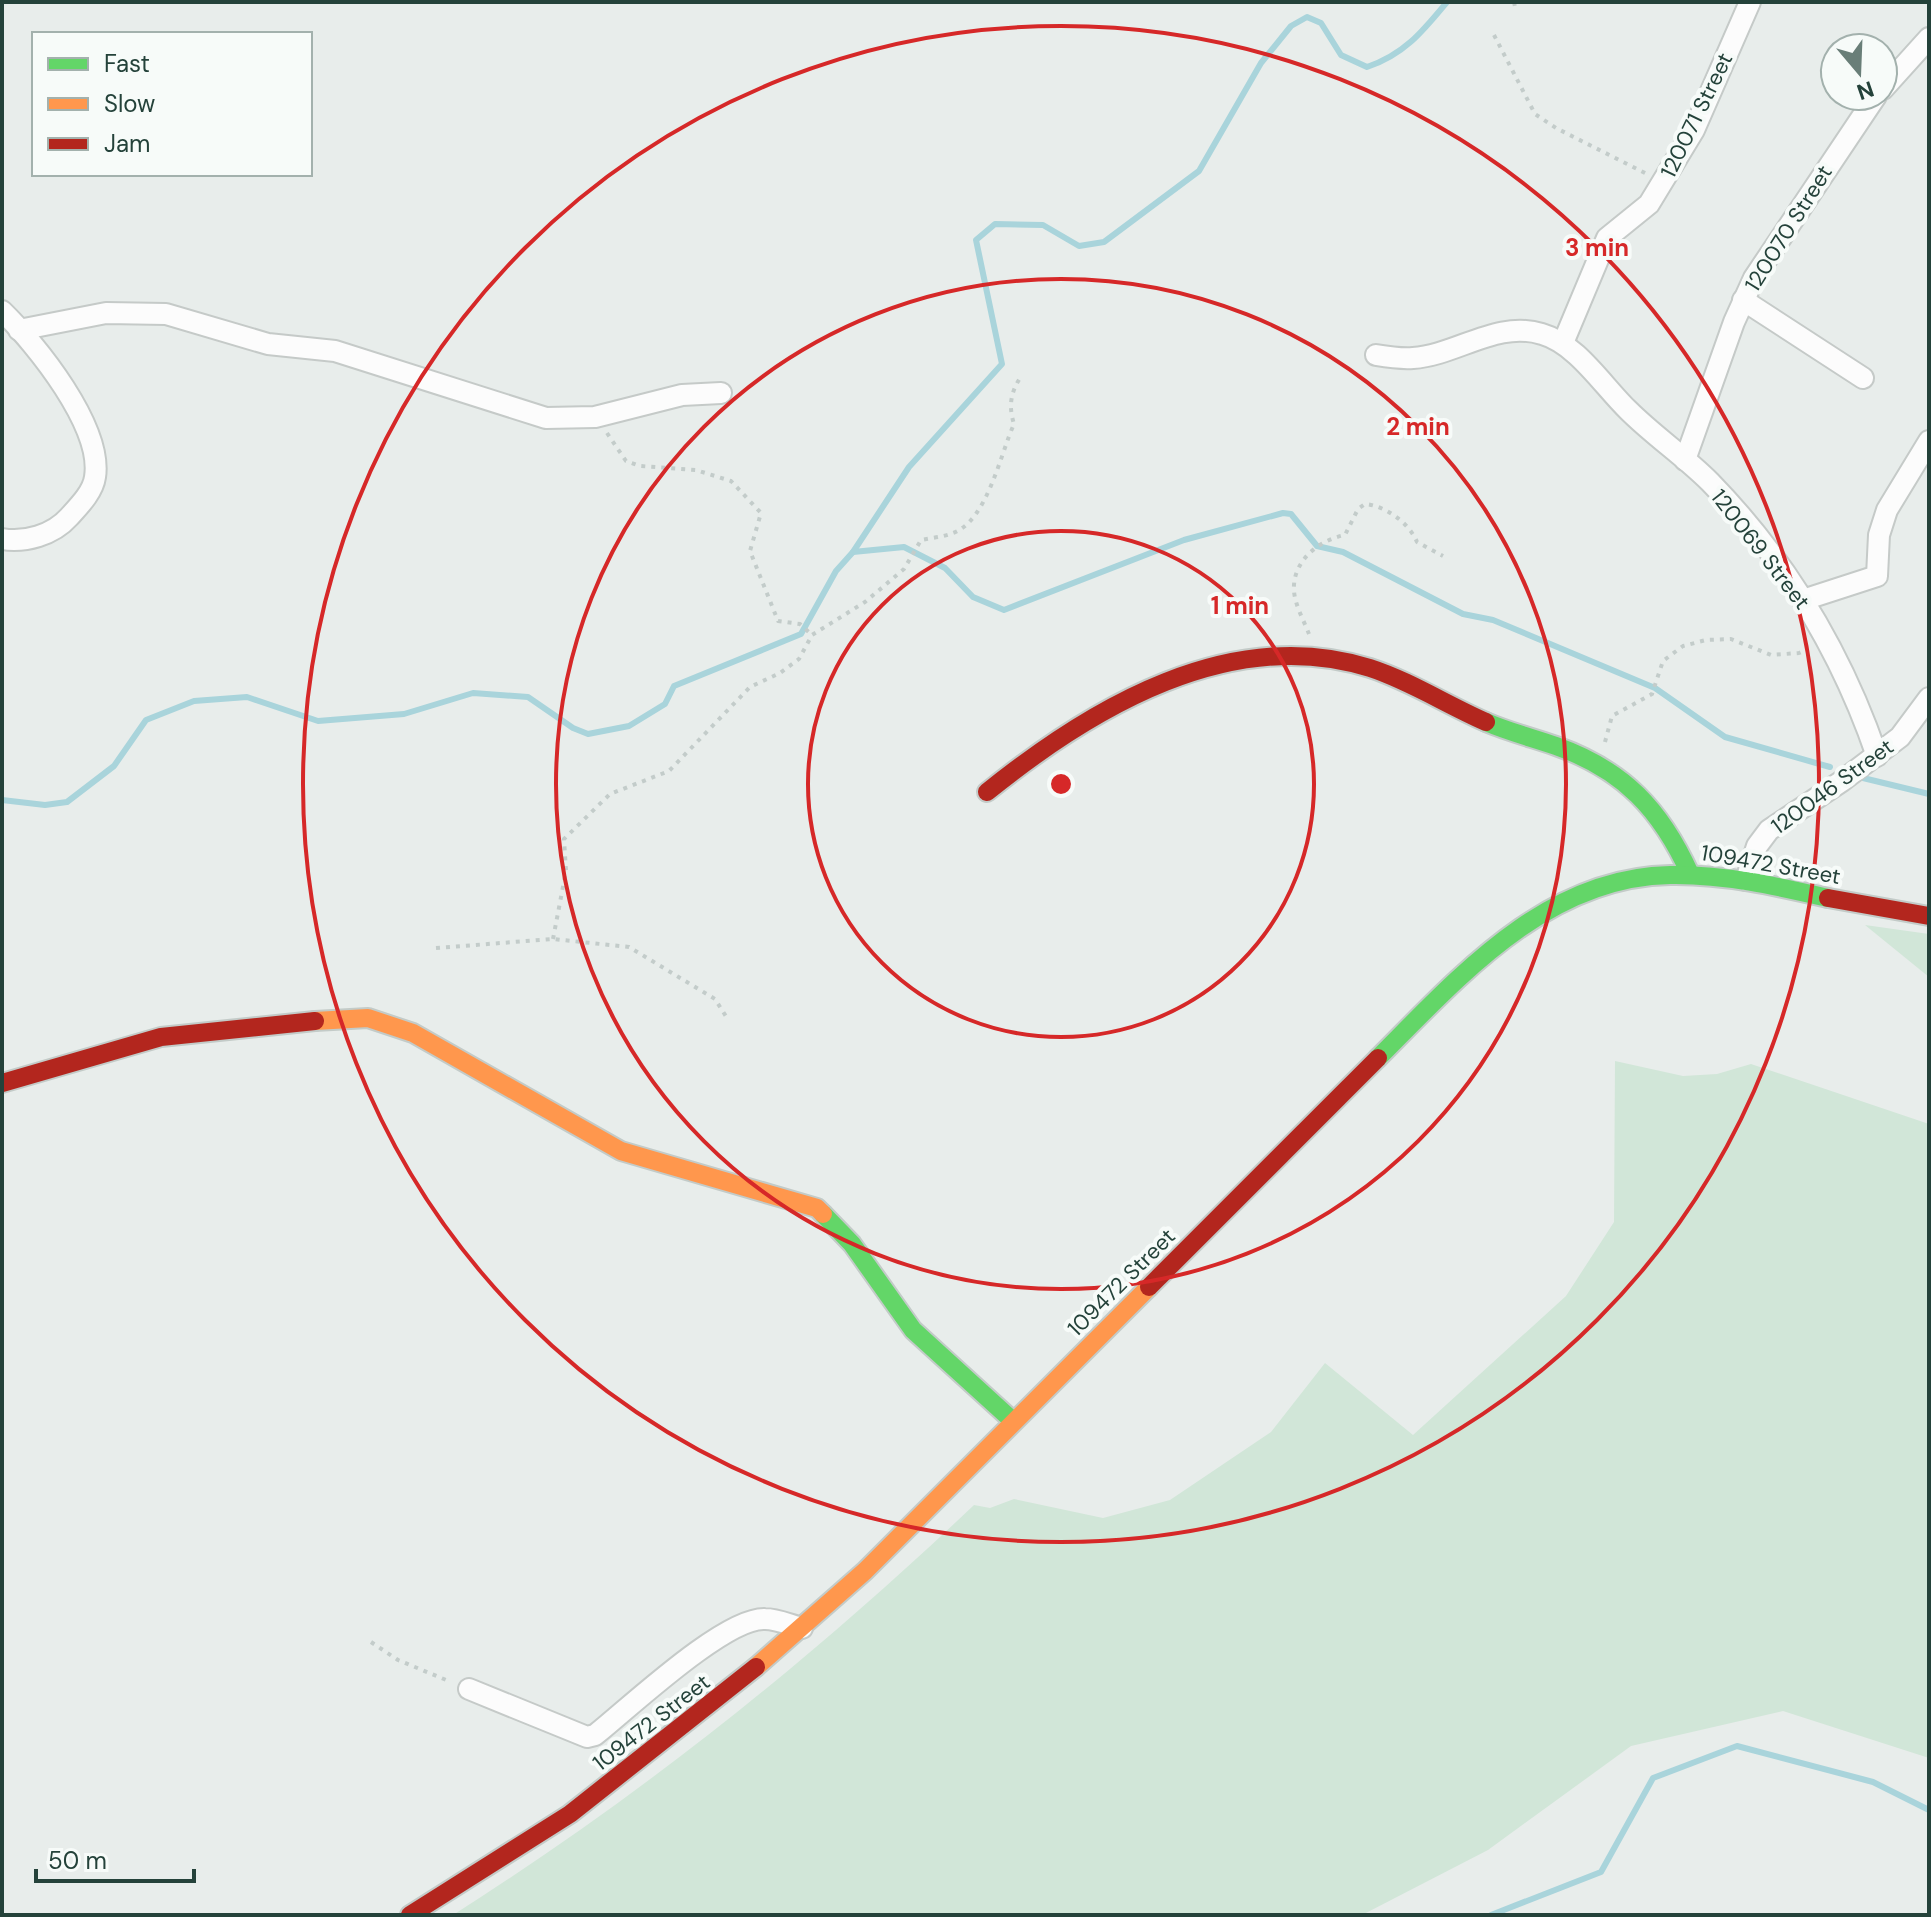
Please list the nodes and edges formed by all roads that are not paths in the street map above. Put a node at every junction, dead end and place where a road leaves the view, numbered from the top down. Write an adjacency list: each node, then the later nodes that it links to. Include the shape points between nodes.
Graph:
1 (1750, 2): 8 (street, 120071 Street, via 1694,130 1649,204 1607,238)
2 (1929, 38): 3 (street)
3 (1899, 71)
4 (1865, 112): 5 (street, 120070 Street)
5 (1743, 300): 10 (street); 13 (street, 120070 Street)
6 (2, 311): 7 (street)
7 (19, 330): 11 (street, via 106,313 166,314 268,344 335,351 546,418 595,417 682,395); 14 (street, via 58,378 91,438 96,471 83,502 64,522 38,537)
8 (1563, 343): 9 (street, via 1541,333 1501,332 1415,358); 13 (street, 120069 Street)
9 (1376, 355)
10 (1863, 378)
11 (721, 393)
12 (1929, 441): 15 (street, via 1887,510 1879,535 1877,576)
13 (1685, 460): 15 (street, 120069 Street, via 1736,511)
14 (2, 539)
15 (1803, 600): 17 (street, 120069 Street, via 1847,676)
16 (1929, 698): 17 (street, 120046 Street, via 1900,737)
17 (1877, 756): 20 (street, 120046 Street, via 1769,830 1757,846)
18 (987, 792): 19 (street, via 1063,734 1157,684 1283,656 1317,658 1368,668 1583,759 1644,800 1668,829)
19 (1690, 874): 20 (street, 109472 Street); 23 (street, 109472 Street, via 1619,881 1580,892 1504,943 1440,996)
20 (1746, 880): 21 (street, 109472 Street)
21 (1929, 916)
22 (2, 1083): 23 (street, via 161,1037 341,1018 391,1023 621,1151 817,1208 839,1228 928,1346)
23 (1013, 1421): 24 (street, 109472 Street)
24 (802, 1628): 25 (street, via 764,1619 728,1632 587,1737); 26 (street, 109472 Street, via 567,1816)
25 (465, 1687)
26 (410, 1915)

